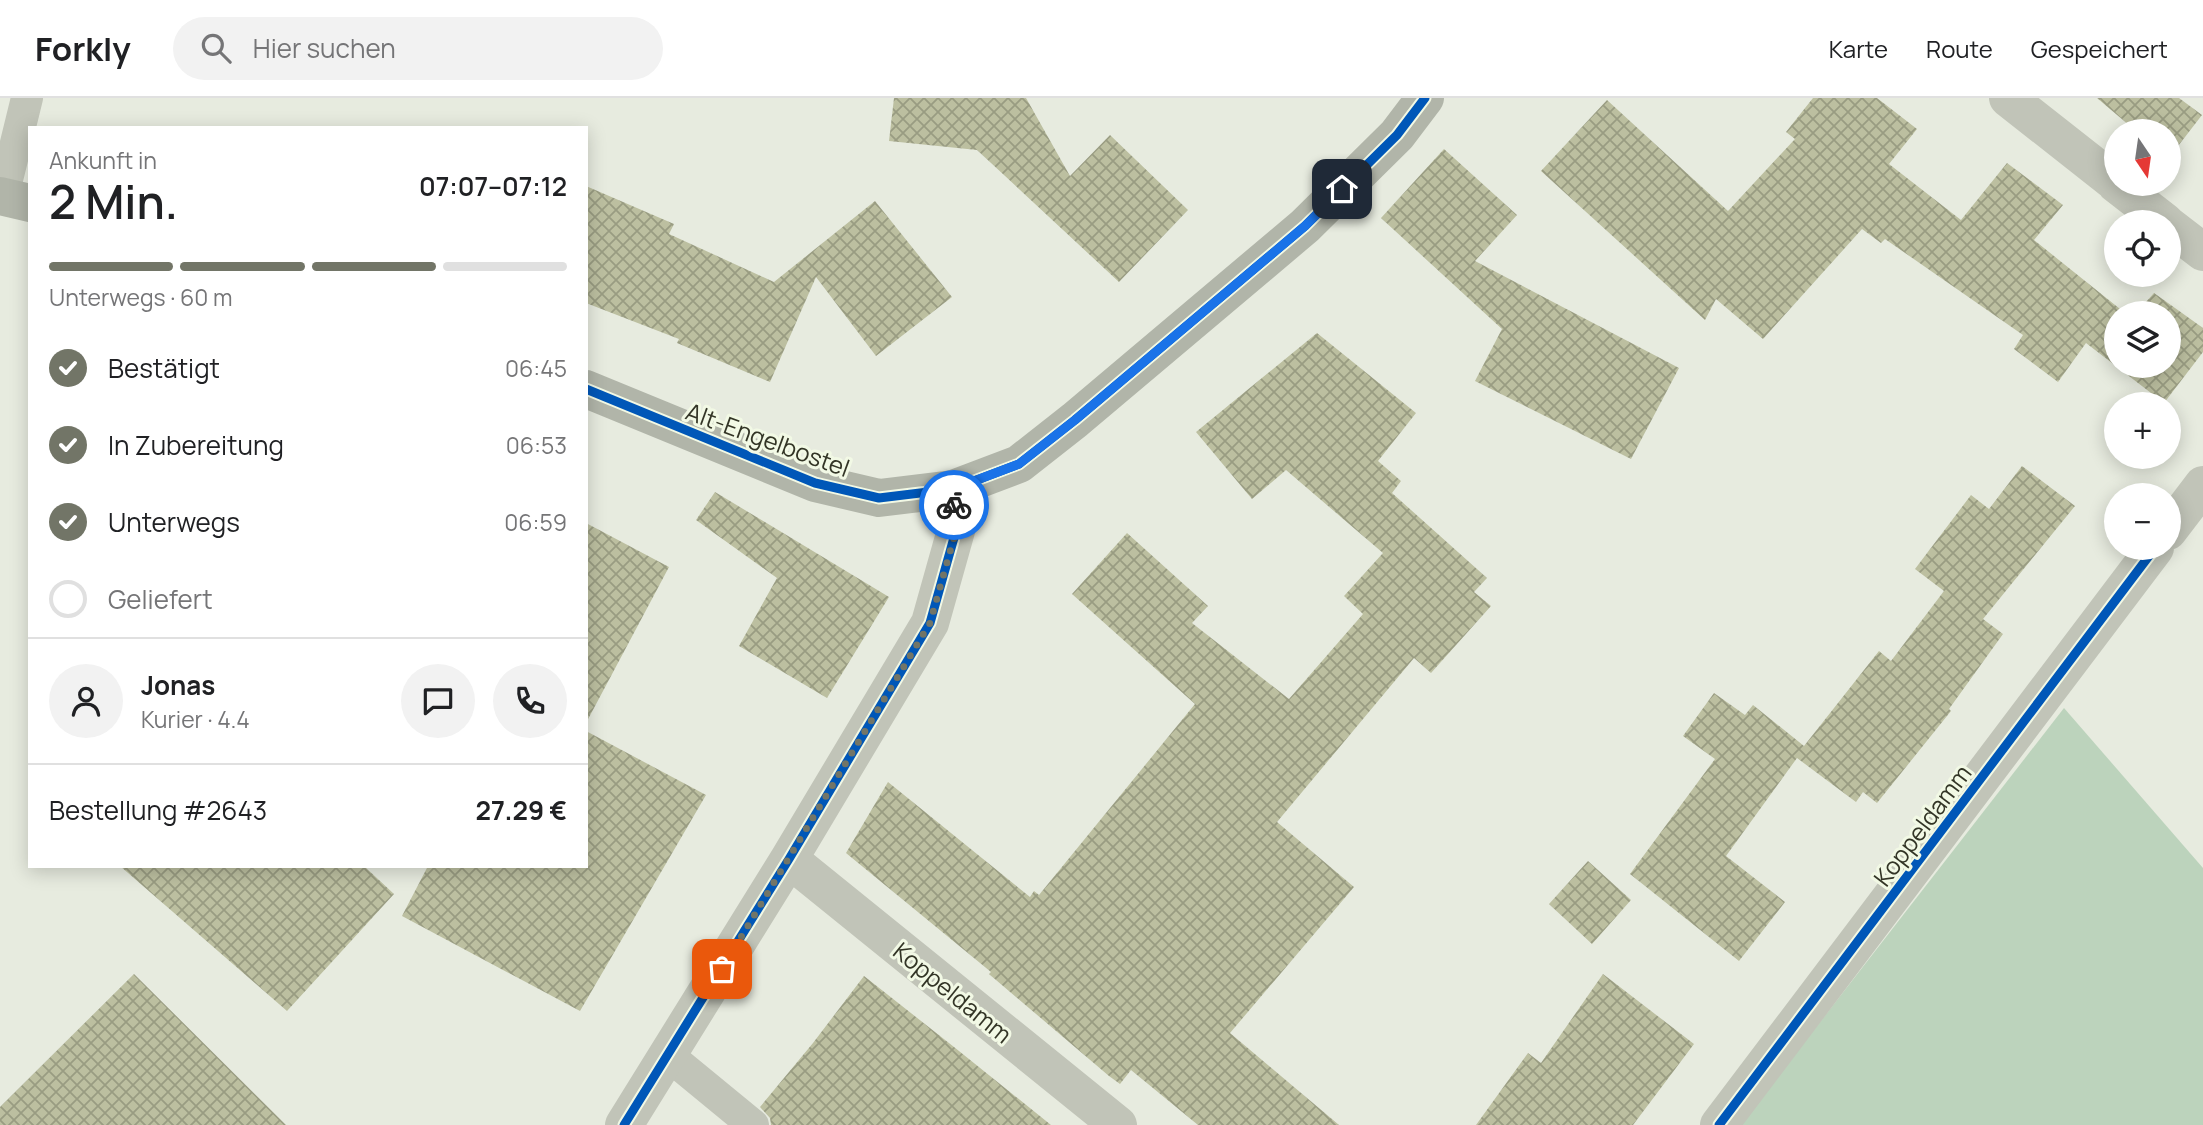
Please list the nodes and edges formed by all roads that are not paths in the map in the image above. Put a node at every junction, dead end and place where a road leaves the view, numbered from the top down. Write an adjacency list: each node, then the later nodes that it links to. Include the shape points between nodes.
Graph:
1 (27, 98): 6 (lane)
2 (1425, 98): 12 (street, Alt-Engelbostel, via 1397,135 1305,226 1075,420 1019,464)
3 (2008, 98): 4 (street)
4 (2104, 174)
5 (2131, 196): 7 (street)
6 (11, 198)
7 (2149, 210)
8 (2181, 235): 9 (street)
9 (2203, 252)
10 (588, 390): 12 (street, Alt-Engelbostel, via 815,483 879,498)
11 (2203, 485): 13 (street)
12 (953, 489): 15 (street, via 957,527 930,623)
13 (2181, 514)
14 (2146, 560): 20 (street, Koppeldamm)
15 (789, 859): 16 (street); 19 (street, Koppeldamm)
16 (669, 1056): 17 (street); 18 (lane)
17 (624, 1125)
18 (753, 1125)
19 (1118, 1125)
20 (1719, 1125)

